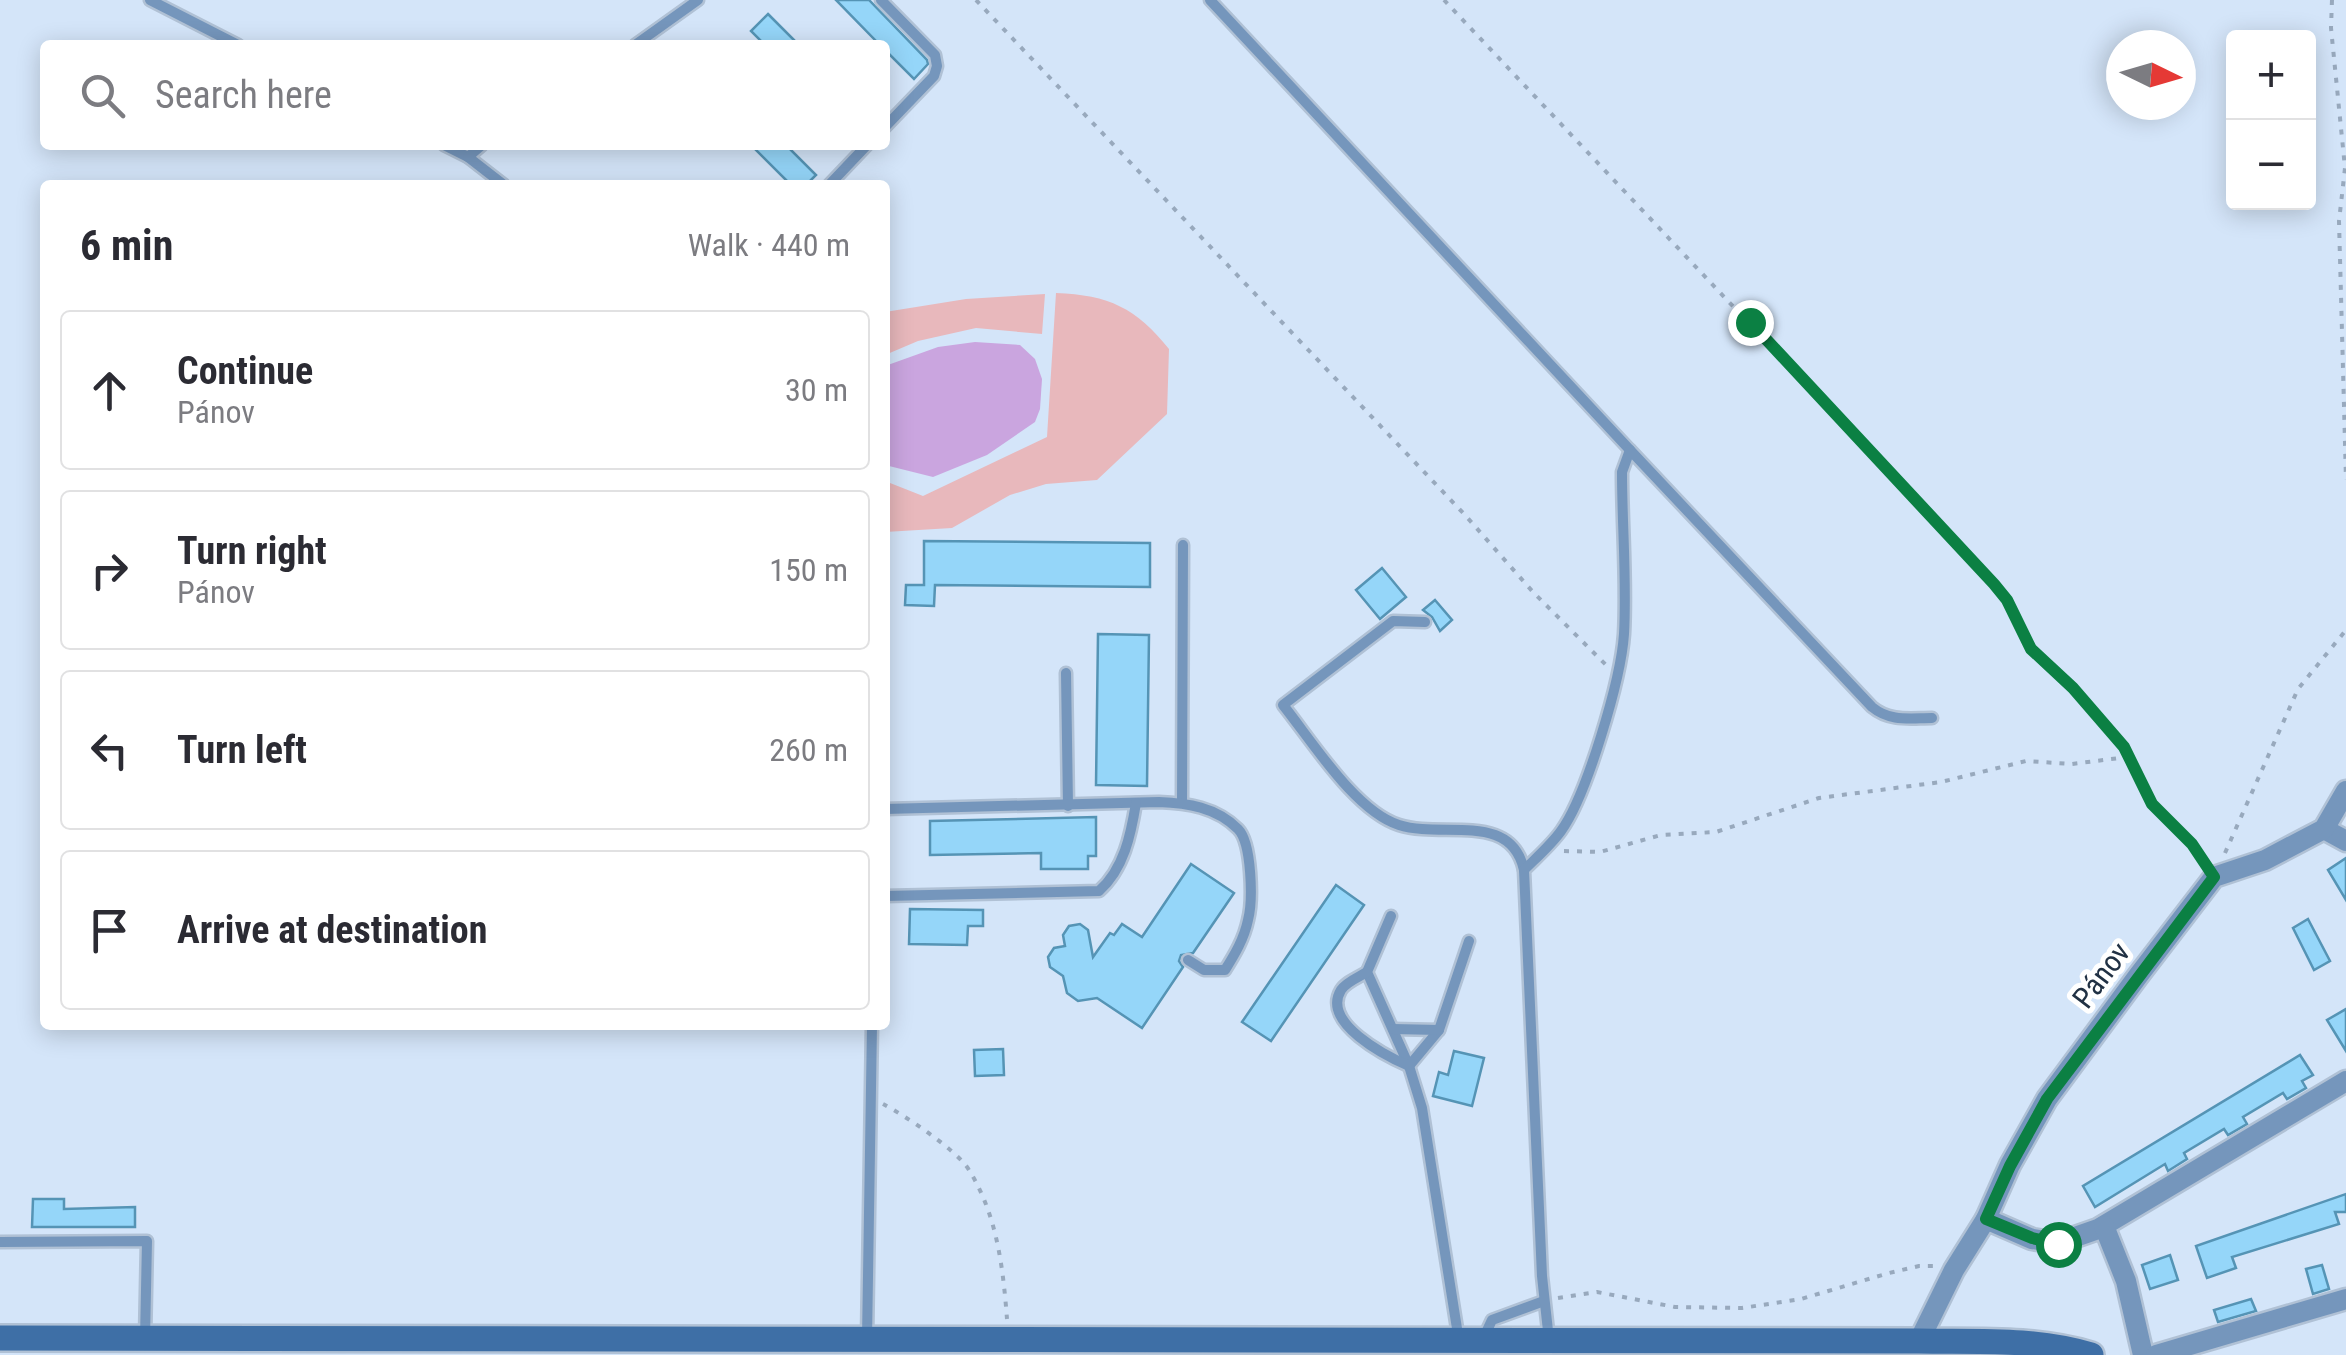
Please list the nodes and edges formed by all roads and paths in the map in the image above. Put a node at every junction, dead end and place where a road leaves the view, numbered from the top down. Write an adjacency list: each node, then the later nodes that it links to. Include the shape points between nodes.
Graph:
1 (150, 0): 8 (lane)
2 (698, 0): 9 (lane)
3 (881, 0): 10 (lane, via 938,66)
4 (976, 0): 24 (path)
5 (1210, 0): 18 (lane)
6 (1444, 0): 26 (path, via 1994,584 2031,649)
7 (2332, 0): 17 (path, via 2345,168 2339,221)
8 (228, 40)
9 (642, 40)
10 (890, 122)
11 (454, 150): 14 (lane)
12 (476, 150): 14 (lane)
13 (862, 150): 16 (lane)
14 (468, 157): 15 (lane)
15 (498, 180)
16 (834, 180)
17 (2345, 426): 19 (path)
18 (1630, 450): 24 (lane, via 1622,472 1624,632); 25 (lane, via 1872,708 1897,719)
19 (2346, 480)
20 (1182, 545): 28 (lane)
21 (1425, 622): 35 (lane, via 1392,620 1283,705 1384,820 1504,837 1520,852)
22 (2346, 630): 36 (path, via 2298,689)
23 (1066, 674): 30 (lane)
24 (1616, 676): 34 (lane, via 1583,788)
25 (1932, 718)
26 (2128, 756): 34 (path, via 2072,764 2026,761 1941,782 1831,796 1716,832 1661,835 1600,852); 36 (path, via 2152,804)
27 (2346, 791): 32 (street)
28 (1182, 802): 29 (lane); 40 (lane, via 1239,830 1248,846 1249,918 1240,946 1225,970 1204,970)
29 (1136, 803): 30 (lane); 37 (lane, via 1112,879 1099,890)
30 (1068, 806): 31 (lane)
31 (890, 809)
32 (2324, 829): 33 (street); 36 (street)
33 (2346, 841)
34 (1545, 849): 35 (lane)
35 (1524, 870): 53 (lane)
36 (2214, 877): 48 (street, Pánov, via 2047,1099)
37 (890, 896)
38 (1391, 916): 41 (lane)
39 (1470, 941): 44 (lane)
40 (1188, 960)
41 (1368, 972): 42 (lane); 45 (lane, via 1343,986 1339,1014 1380,1052)
42 (1393, 1029): 44 (lane); 45 (lane)
43 (872, 1030): 47 (lane)
44 (1439, 1030): 45 (lane)
45 (1409, 1066): 58 (lane)
46 (2346, 1081): 49 (street)
47 (870, 1097): 56 (lane); 57 (path, via 968,1167 997,1231)
48 (1986, 1219): 49 (street, via 2058,1244); 51 (street, Pánov)
49 (2104, 1226): 65 (street)
50 (1, 1242): 55 (lane, via 147,1241)
51 (1954, 1270): 53 (path, via 1919,1266 1742,1308 1675,1306 1597,1292); 60 (street, Pánov)
52 (2346, 1299): 66 (street)
53 (1544, 1301): 58 (lane, via 1492,1320); 59 (lane)
54 (0, 1338): 55 (main road)
55 (145, 1339): 61 (main road)
56 (867, 1340): 57 (main road); 61 (main road)
57 (1008, 1340): 62 (main road)
58 (1471, 1341): 59 (main road); 62 (main road)
59 (1549, 1341): 63 (main road)
60 (1919, 1341): 63 (main road); 64 (main road, via 2012,1342)
61 (819, 1347)
62 (1184, 1348)
63 (1697, 1348)
64 (2090, 1355)
65 (2144, 1355)
66 (2156, 1355)

